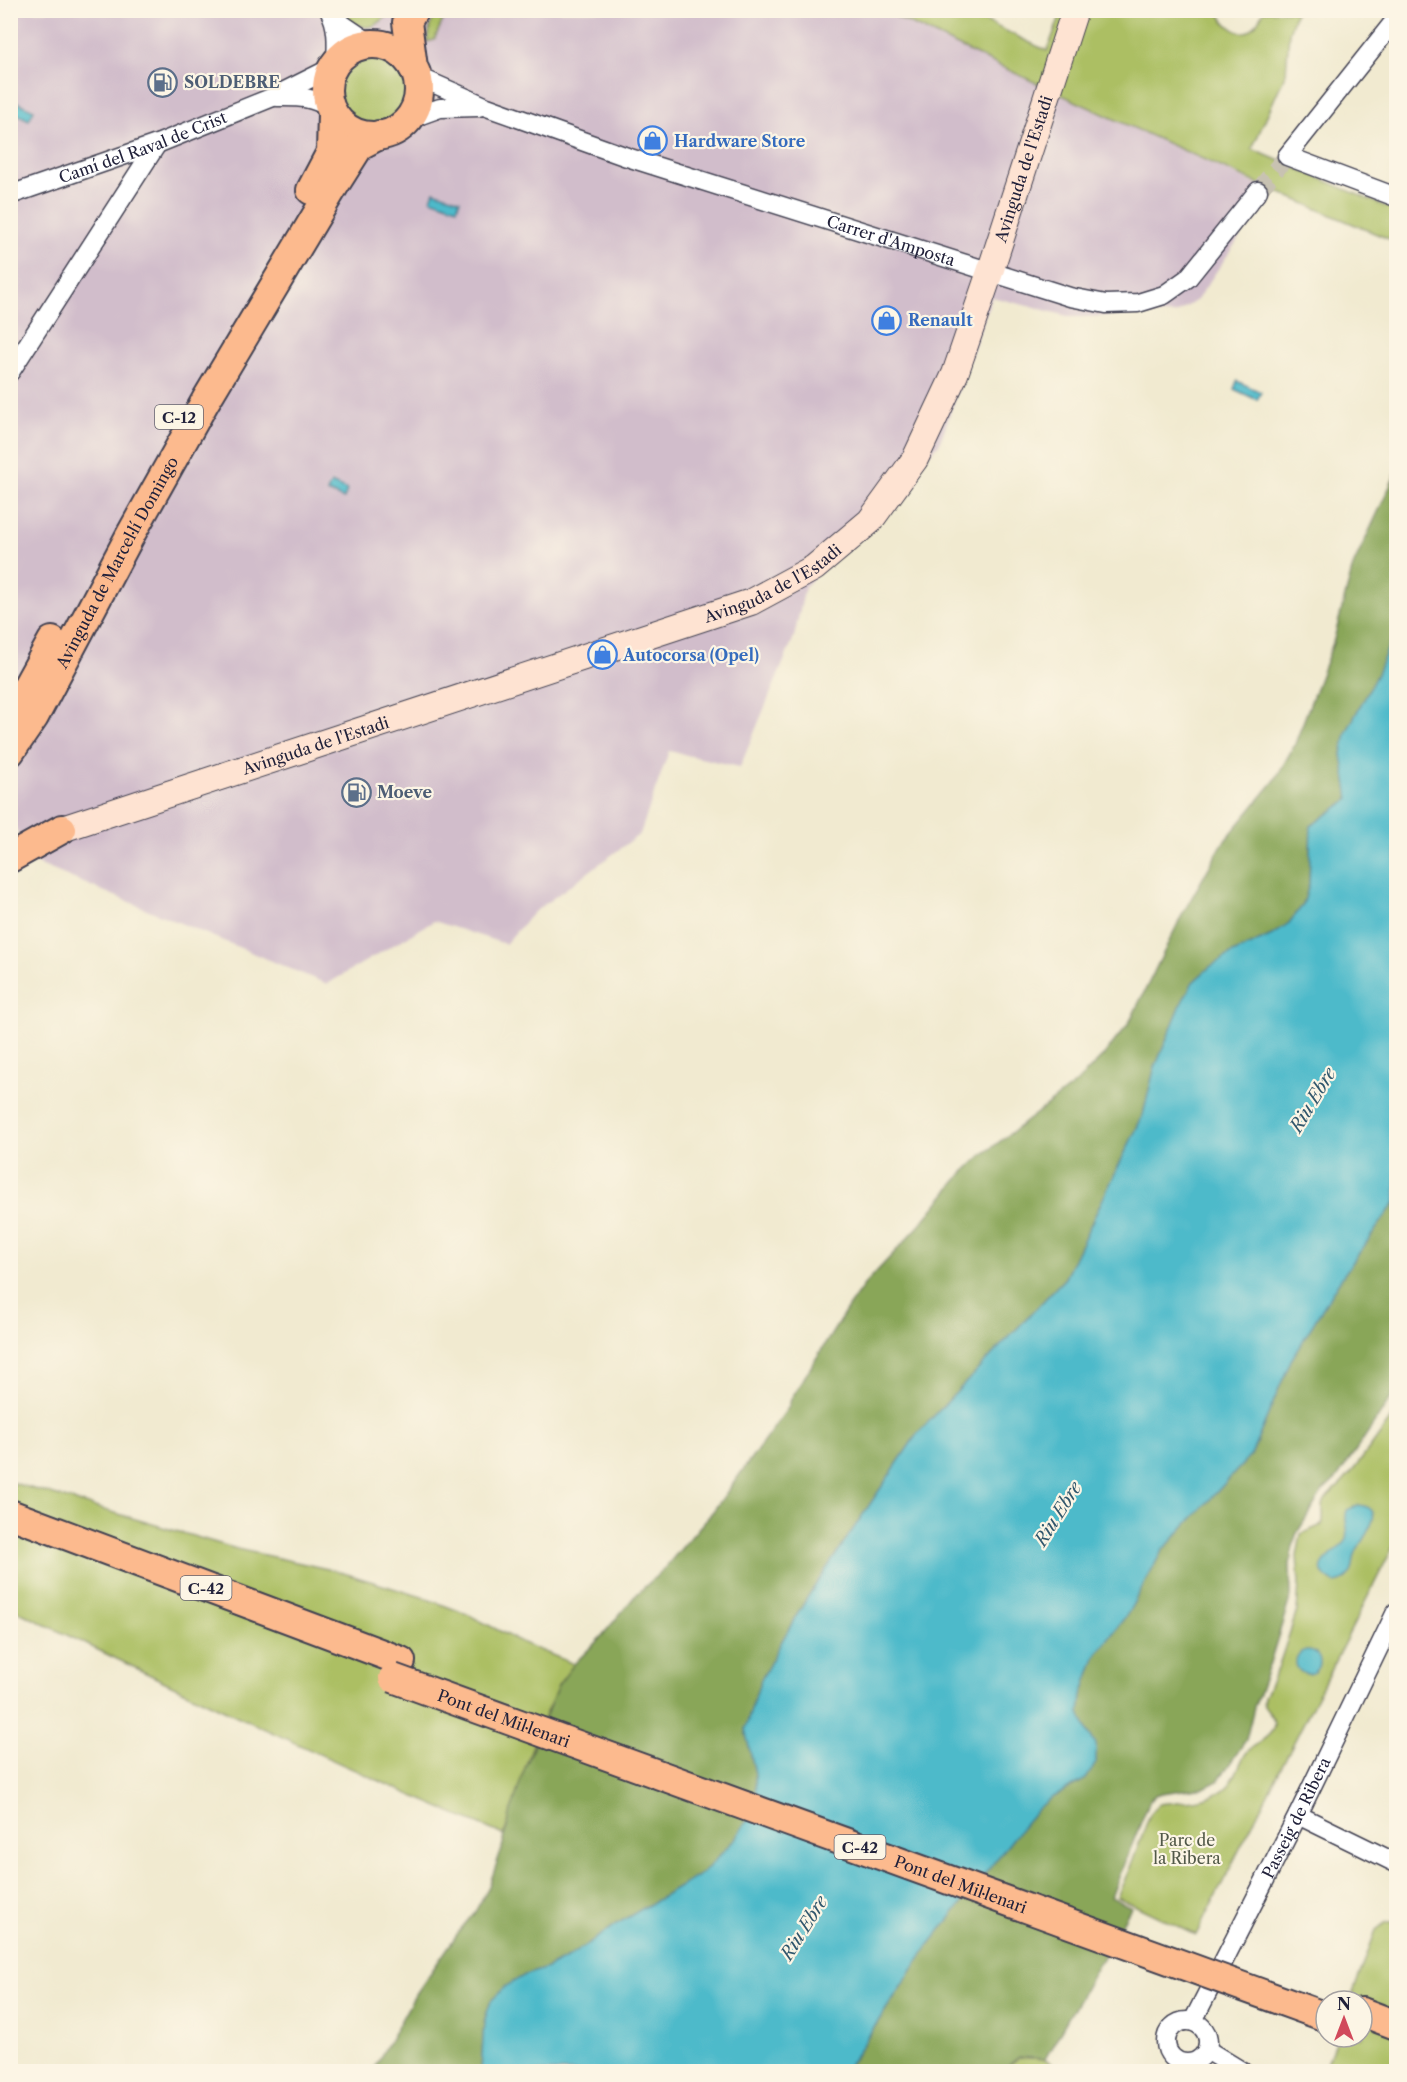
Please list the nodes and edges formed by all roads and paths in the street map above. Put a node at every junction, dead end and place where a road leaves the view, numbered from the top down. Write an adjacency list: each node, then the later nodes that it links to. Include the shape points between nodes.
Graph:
1 (1075, 10): 17 (street, Avinguda de l'Estadi)
2 (331, 14): 5 (street); 6 (street, via 337,45)
3 (410, 16): 5 (main road); 7 (main road)
4 (1394, 29): 16 (street, via 1287,156)
5 (373, 43): 6 (main road, via 346,52); 7 (main road, via 403,55)
6 (334, 64): 8 (street, Camí del Raval de Crist); 10 (main road, C-12, via 326,88)
7 (415, 71): 9 (street, Carrer d'Amposta); 11 (main road, via 418,99)
8 (273, 97): 10 (street, via 316,99); 13 (street, Camí del Raval de Crist)
9 (487, 107): 11 (street, via 440,108); 17 (street, Carrer d'Amposta, via 627,157)
10 (331, 110): 12 (main road, via 339,122 357,134); 19 (main road, C-12, via 330,152 321,173 268,260)
11 (407, 120): 12 (main road, C-12, via 392,132)
12 (379, 135): 19 (main road, Avinguda de Marcel·lí Domingo / C-12, via 360,145)
13 (157, 144): 15 (street, Camí del Raval de Crist); 18 (street)
14 (1258, 191): 17 (street, Carrer d'Amposta, via 1188,278 1164,295 1138,303 1097,303)
15 (10, 195)
16 (1396, 197)
17 (990, 272): 22 (street, Avinguda de l'Estadi, via 955,374 915,459 870,521 814,567 751,602)
18 (10, 372)
19 (22, 717): 20 (main road, Avinguda de Marcel·lí Domingo / C-12); 21 (main road)
20 (10, 752)
21 (10, 771)
22 (62, 829): 23 (main road); 24 (main road)
23 (10, 835)
24 (10, 858)
25 (10, 1515): 28 (main road, C-42)
26 (10, 1533): 28 (main road, C-42)
27 (1396, 1612): 29 (street, Passeig de Ribera)
28 (397, 1669): 31 (main road, Pont del Mil·lenari / C-42); 32 (main road, Pont del Mil·lenari / C-42, bridge)
29 (1298, 1815): 30 (street); 34 (street, Passeig de Ribera)
30 (1396, 1863)
31 (1314, 1995)
32 (1314, 2013)
33 (1374, 2017): 35 (main road)
34 (1193, 2021): 38 (street, via 1207,2034); 39 (street, via 1177,2023 1169,2031 1166,2043)
35 (1396, 2025)
36 (1374, 2034): 37 (main road)
37 (1396, 2042)
38 (1207, 2050): 39 (street, via 1200,2058); 40 (street)
39 (1176, 2065)
40 (1243, 2072)

